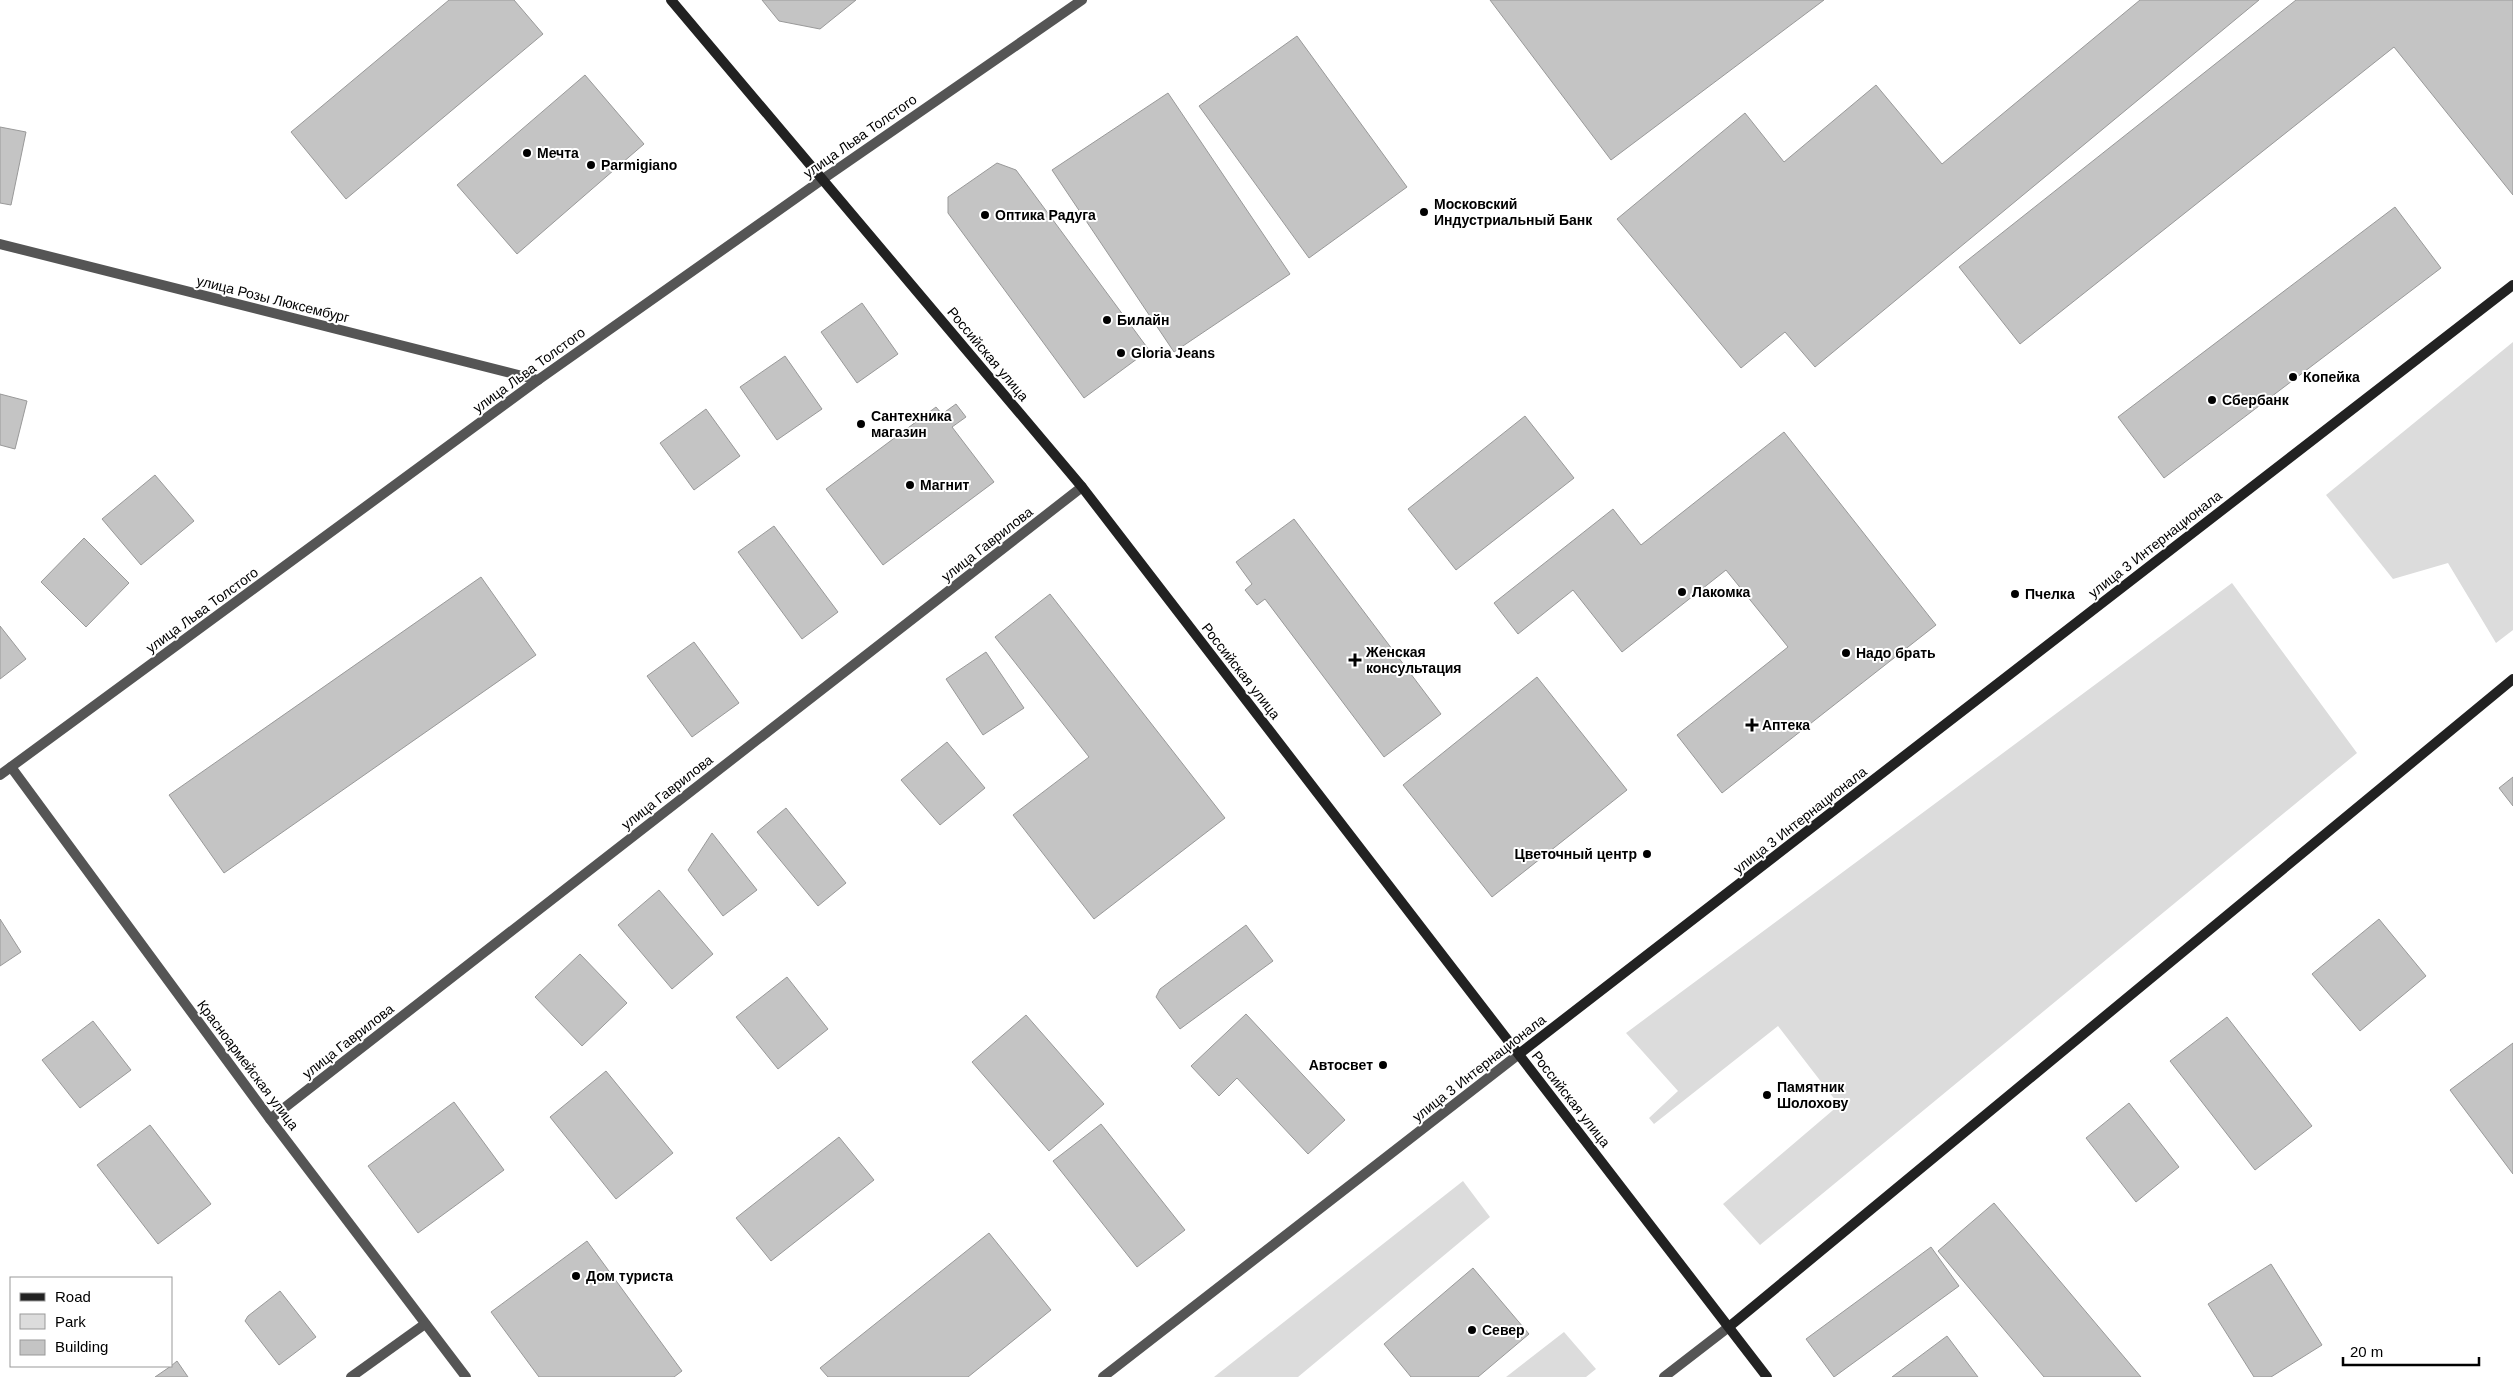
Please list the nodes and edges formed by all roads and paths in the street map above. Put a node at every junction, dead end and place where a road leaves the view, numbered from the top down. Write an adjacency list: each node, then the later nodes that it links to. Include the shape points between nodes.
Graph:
1 (671, 0): 3 (main road, Российская улица)
2 (1082, 0): 3 (street, улица Льва Толстого)
3 (823, 179): 6 (street, улица Льва Толстого); 7 (main road, Российская улица)
4 (0, 244): 6 (street, улица Розы Люксембург)
5 (2513, 284): 11 (main road, улица 3 Интернационала)
6 (538, 380): 9 (street, улица Льва Толстого)
7 (1082, 487): 11 (main road, Российская улица); 12 (street, улица Гаврилова)
8 (2513, 679): 14 (main road)
9 (11, 767): 10 (street, улица Льва Толстого); 12 (street, Красноармейская улица)
10 (0, 775)
11 (1519, 1054): 14 (main road, Российская улица); 17 (street, улица 3 Интернационала)
12 (270, 1119): 13 (street, Красноармейская улица)
13 (425, 1324): 15 (street); 16 (street, Красноармейская улица)
14 (1730, 1326): 18 (street); 19 (main road, Российская улица)
15 (351, 1377)
16 (466, 1377)
17 (1103, 1377)
18 (1664, 1377)
19 (1767, 1377)

